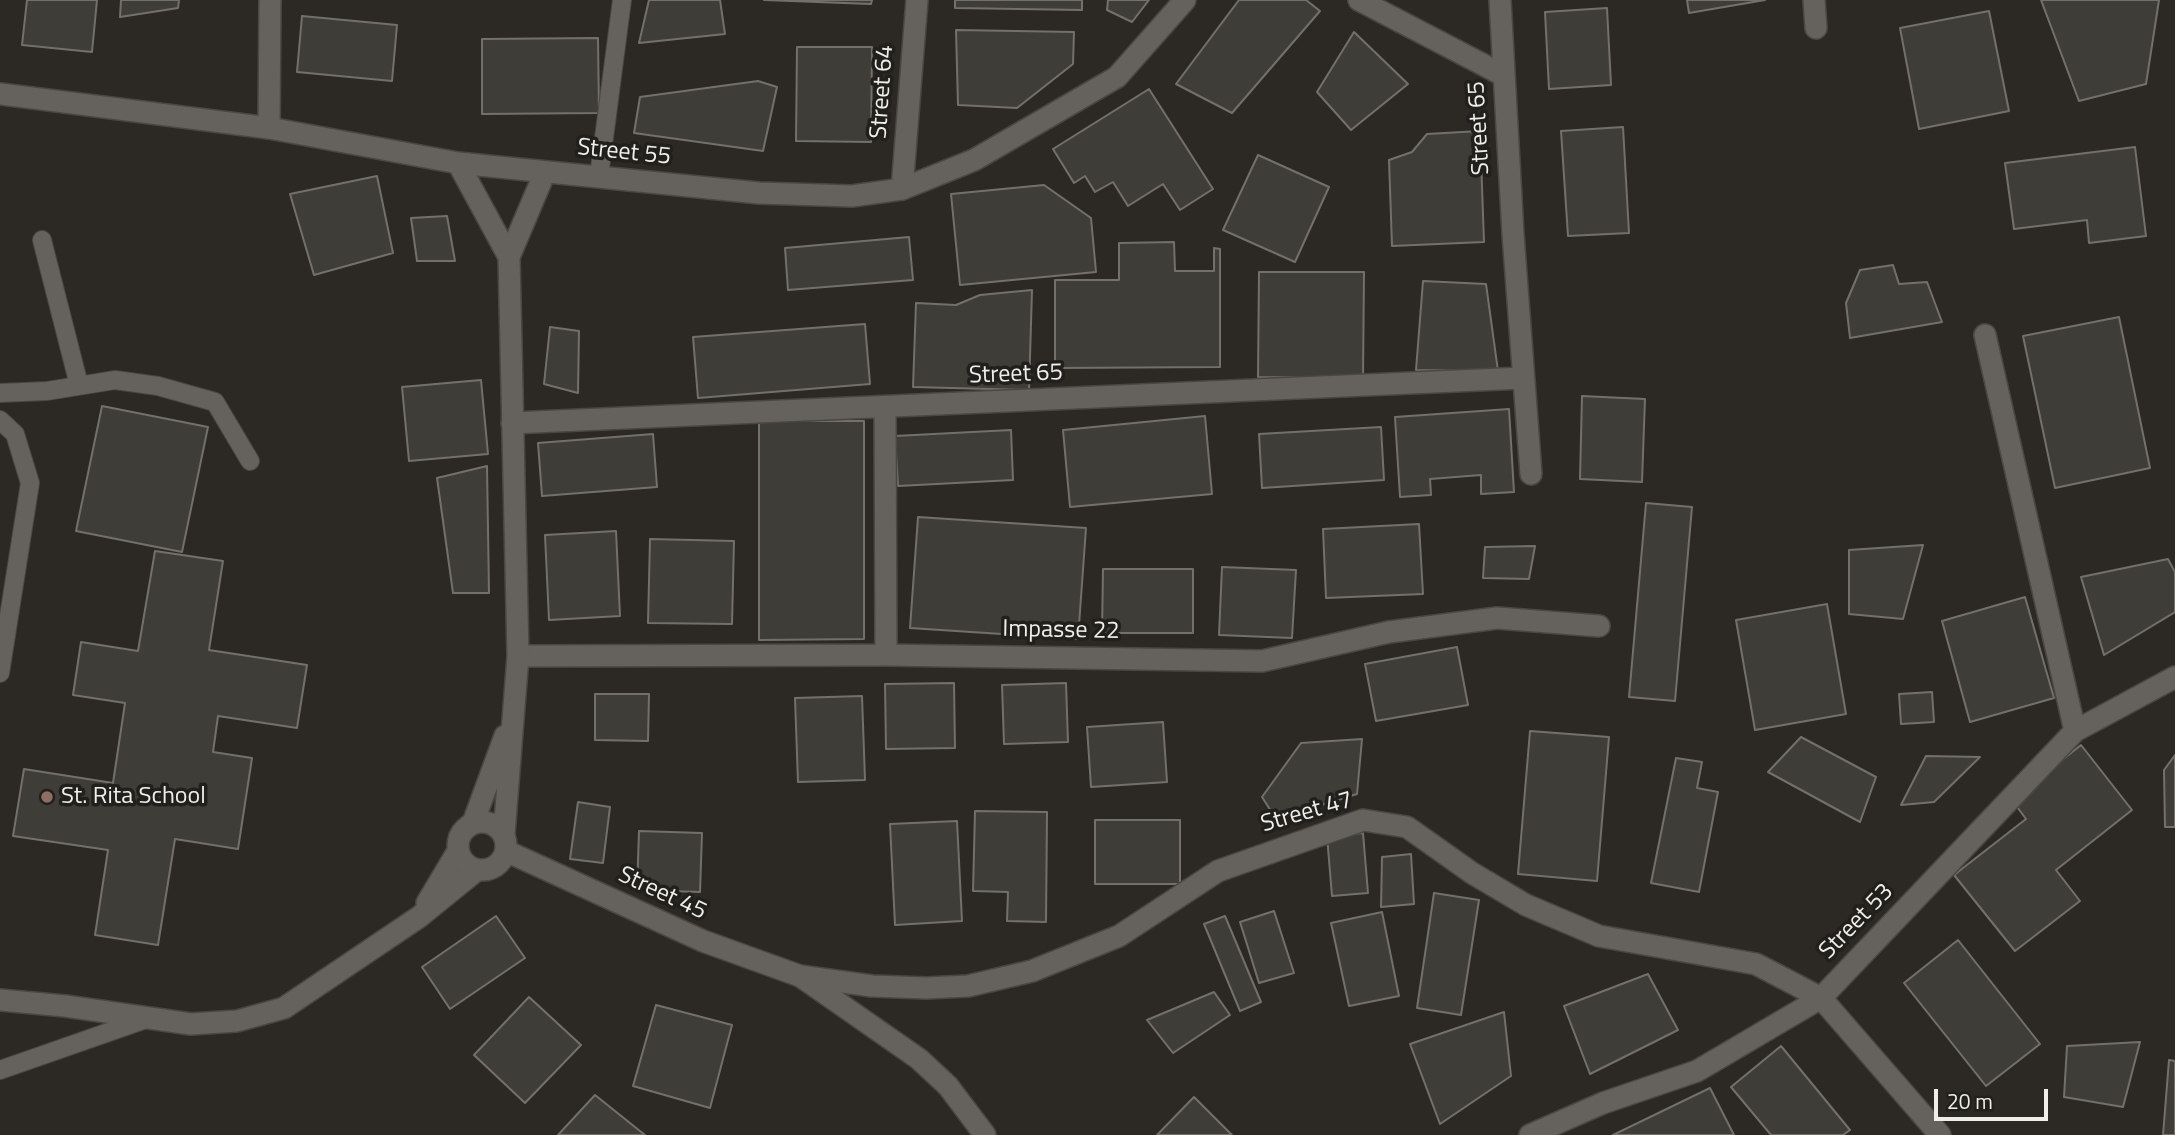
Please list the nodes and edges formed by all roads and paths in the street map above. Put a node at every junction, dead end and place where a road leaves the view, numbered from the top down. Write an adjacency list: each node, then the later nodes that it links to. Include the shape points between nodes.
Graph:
1 (270, 0): 11 (street)
2 (622, 0): 14 (lane)
3 (916, 0): 15 (street, Street 64)
4 (1185, 0): 15 (street, Street 55, via 1117,77 974,160)
5 (1359, 0): 9 (street)
6 (1500, 0): 9 (street, Street 65)
7 (1814, 0): 8 (street)
8 (1816, 28)
9 (1503, 75): 19 (street, Street 65)
10 (0, 94): 11 (street, Street 55)
11 (269, 128): 12 (street, Street 55)
12 (458, 163): 13 (street, Street 55); 17 (street)
13 (545, 172): 14 (street, Street 55); 17 (street)
14 (599, 176): 15 (street, Street 55, via 759,193 852,195)
15 (902, 189)
16 (42, 240): 20 (lane)
17 (509, 257): 24 (street)
18 (1985, 335): 33 (street)
19 (1523, 378): 22 (street, Street 65); 26 (street, Street 65)
20 (79, 385): 21 (lane); 25 (lane, via 115,380 215,402)
21 (0, 393)
22 (885, 407): 24 (street, Street 65); 28 (street)
23 (0, 421): 30 (lane, via 15,434 30,484)
24 (512, 423): 29 (street)
25 (250, 461)
26 (1531, 474)
27 (1600, 626): 28 (street, Impasse 22, via 1497,618 1389,632 1262,661)
28 (886, 655): 29 (street, Impasse 22)
29 (518, 656): 32 (street)
30 (0, 673)
31 (2175, 677): 33 (street, Street 53)
32 (515, 708): 34 (street); 35 (street)
33 (2075, 731): 40 (street, Street 53)
34 (473, 823): 35 (street, via 490,822); 36 (street, via 460,835)
35 (505, 842): 37 (street, via 500,862); 39 (street, Street 45, via 703,942)
36 (458, 851): 37 (street); 38 (street)
37 (477, 870): 38 (street)
38 (418, 916): 42 (street, via 284,1008 237,1021 191,1024)
39 (800, 976): 40 (street, Street 47, via 926,988 968,986 1032,971 1119,936 1218,871 1363,820 1407,827 1526,905 1599,936 1756,964); 44 (street, via 919,1059 948,1086)
40 (1821, 998): 45 (street, Street 53, via 1697,1072 1603,1103); 46 (street)
41 (0, 1000): 42 (street)
42 (149, 1018): 43 (lane)
43 (0, 1070)
44 (985, 1135)
45 (1530, 1135)
46 (1940, 1135)

